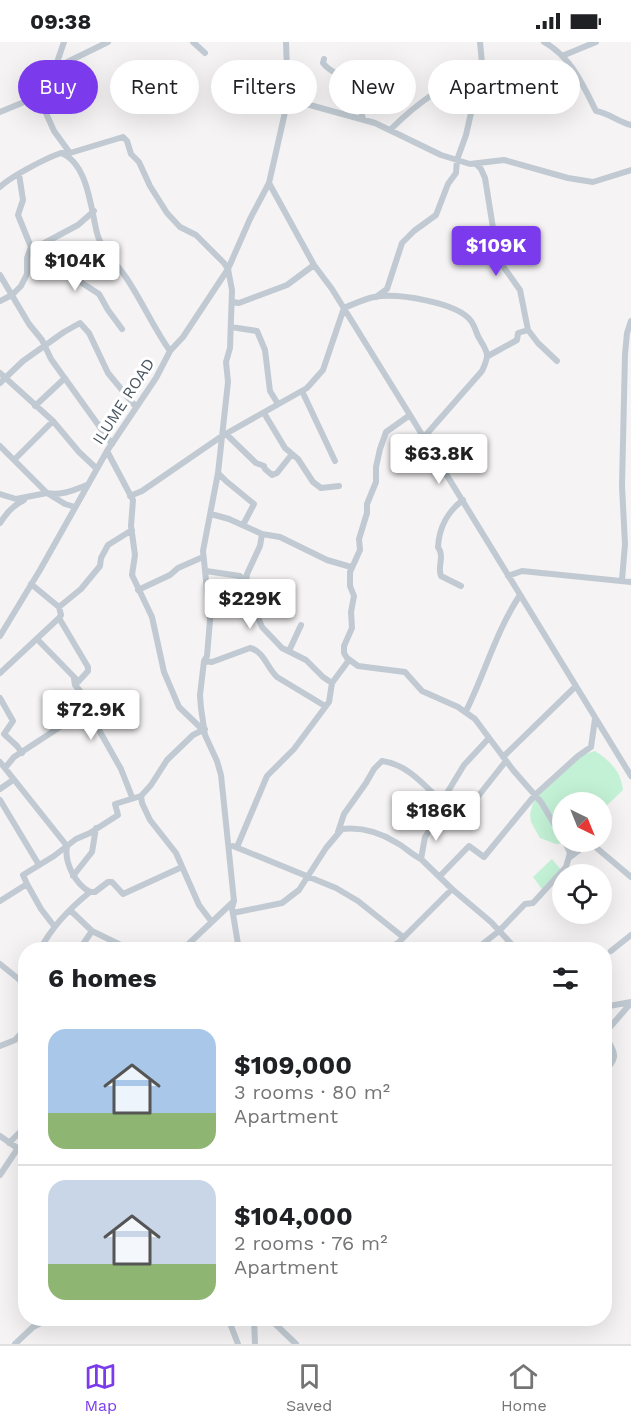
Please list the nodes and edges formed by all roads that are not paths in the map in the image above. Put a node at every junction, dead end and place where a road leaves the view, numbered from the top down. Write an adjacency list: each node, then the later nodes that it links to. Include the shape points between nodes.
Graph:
1 (64, 42): 11 (street)
2 (108, 42): 12 (street)
3 (194, 42): 8 (street)
4 (286, 42): 13 (street, ILUME ROAD)
5 (480, 42): 14 (street)
6 (544, 42): 9 (street)
7 (596, 42): 9 (street)
8 (205, 53)
9 (562, 56): 23 (street, via 596,111)
10 (324, 58): 22 (street, via 327,68 344,79 356,94)
11 (57, 60)
12 (71, 60)
13 (287, 60)
14 (482, 60)
15 (428, 98): 24 (street)
16 (18, 105): 18 (street)
17 (317, 107): 22 (street)
18 (0, 112)
19 (45, 114): 26 (street)
20 (285, 114): 31 (street, ILUME ROAD)
21 (472, 114): 27 (street)
22 (363, 119): 24 (street)
23 (631, 125)
24 (390, 130): 27 (street)
25 (60, 153): 26 (street); 30 (street); 33 (street, via 69,157 85,182)
26 (70, 153): 38 (street, via 123,136 167,213 209,247)
27 (457, 160): 28 (street); 41 (street, via 456,172 436,214 406,238 387,289)
28 (476, 164): 29 (street, via 510,161 593,182); 35 (street, via 485,178)
29 (631, 170)
30 (19, 174): 32 (street); 36 (street, via 22,200 18,215)
31 (269, 183): 37 (street); 38 (street, ILUME ROAD)
32 (0, 188)
33 (94, 211): 36 (street, via 78,225); 50 (street, via 101,242)
34 (470, 242): 35 (street, via 489,252)
35 (495, 245): 48 (street, via 498,259 520,290)
36 (32, 248): 40 (street, via 27,258 27,274); 47 (street, via 42,255 53,275 65,263 82,283 99,294)
37 (314, 265): 43 (street, via 287,285 244,302); 44 (street)
38 (228, 269): 43 (street); 50 (street, ILUME ROAD)
39 (0, 275): 40 (street)
40 (12, 295): 42 (street); 49 (street)
41 (376, 297): 44 (street); 51 (street, via 434,302 464,315 473,324)
42 (0, 302)
43 (233, 302): 46 (street)
44 (344, 308): 55 (street, via 323,370); 60 (street)
45 (631, 321): 89 (street, via 625,354)
46 (231, 327): 56 (street, via 253,329 259,334 270,391); 62 (street)
47 (123, 329)
48 (528, 330): 51 (street); 52 (street)
49 (45, 347): 53 (street); 54 (street); 58 (street, via 77,323 82,324 108,373)
50 (170, 351): 58 (street, ILUME ROAD)
51 (488, 356): 63 (street, via 482,371)
52 (557, 361)
53 (2, 378): 57 (street)
54 (65, 378): 57 (street); 64 (street)
55 (302, 391): 56 (street); 69 (street)
56 (278, 404): 59 (street)
57 (35, 406): 61 (street)
58 (136, 407): 64 (street, ILUME ROAD)
59 (264, 412): 62 (street); 67 (street)
60 (410, 415): 63 (street); 86 (street, via 390,429 383,440 376,482 359,539 360,550)
61 (52, 422): 68 (street); 70 (street)
62 (224, 435): 67 (street, via 272,475); 71 (street); 77 (street)
63 (424, 437): 78 (street)
64 (112, 444): 66 (street, ILUME ROAD)
65 (0, 446): 68 (street)
66 (107, 451): 70 (street, ILUME ROAD); 77 (street)
67 (292, 454): 73 (street, via 319,487)
68 (14, 460): 74 (street)
69 (335, 461)
70 (96, 468): 72 (street, ILUME ROAD)
71 (218, 473): 80 (street); 82 (street, via 254,504)
72 (88, 485): 74 (street, via 65,493); 79 (street, ILUME ROAD)
73 (339, 486)
74 (47, 493): 76 (street); 79 (street)
75 (0, 494): 76 (street, via 16,499)
76 (33, 495): 81 (street, via 15,505)
77 (130, 496): 83 (street)
78 (463, 500): 88 (street); 93 (street, via 447,516 438,547 441,576)
79 (75, 507): 92 (street, ILUME ROAD)
80 (211, 514): 82 (street); 85 (street)
81 (0, 524)
82 (243, 525): 84 (street)
83 (132, 530): 94 (street, via 132,575); 96 (street, via 108,545 100,566)
84 (262, 534): 86 (street, via 280,537); 90 (street)
85 (203, 557): 87 (street); 94 (street)
86 (351, 567): 102 (street, via 352,628 344,646)
87 (206, 570): 90 (street, via 240,576); 103 (street, via 210,620)
88 (508, 576): 89 (street, via 522,571); 95 (street)
89 (622, 580): 91 (street)
90 (246, 581): 101 (street, via 262,627)
91 (631, 582)
92 (31, 584): 96 (street); 99 (street, ILUME ROAD)
93 (461, 586)
94 (138, 590): 113 (street, via 152,617 161,663 179,707)
95 (520, 595): 107 (street); 111 (street, via 504,620)
96 (60, 607): 97 (street, via 62,615)
97 (58, 618): 100 (street); 105 (street, via 88,667)
98 (301, 625): 101 (street)
99 (0, 636)
100 (38, 640): 104 (street); 105 (street)
101 (289, 651): 106 (street)
102 (349, 660): 106 (street); 111 (street, via 362,668 405,672 427,694)
103 (204, 661): 109 (street, via 255,649 277,677); 113 (street, via 200,695)
104 (0, 673)
105 (78, 682): 110 (street, via 74,679)
106 (332, 683): 109 (street)
107 (576, 686): 112 (street); 116 (street)
108 (0, 698): 115 (street, via 13,722 4,734)
109 (325, 706): 132 (street, via 294,749 267,776)
110 (89, 708): 115 (street); 123 (street)
111 (466, 711): 114 (street)
112 (595, 718): 118 (street); 121 (street, via 591,747)
113 (204, 730): 122 (street, via 193,735 168,760); 130 (street, via 221,776)
114 (489, 738): 116 (street); 125 (street, via 464,765)
115 (22, 753): 117 (street)
116 (505, 759): 121 (street); 126 (street)
117 (2, 765): 119 (street)
118 (631, 775)
119 (13, 780): 120 (street); 131 (street)
120 (0, 789)
121 (535, 795): 127 (street); 140 (street, via 484,857 469,846)
122 (141, 796): 123 (street); 137 (street, via 150,820)
123 (132, 797): 128 (street, via 115,804 118,815)
124 (0, 800): 136 (street)
125 (442, 802): 129 (street, via 408,771 382,761 344,814); 135 (street, via 425,837)
126 (468, 809)
127 (552, 821)
128 (96, 828): 131 (street); 139 (street, via 92,852)
129 (336, 834): 135 (street, via 342,829 362,829 397,843); 138 (street)
130 (229, 845): 132 (street); 146 (street)
131 (67, 846): 136 (street); 139 (street)
132 (237, 847): 138 (street)
133 (570, 852): 134 (street)
134 (570, 857): 141 (street, via 592,844); 152 (street, via 544,892 533,903 525,904)
135 (421, 859): 140 (street)
136 (39, 865): 142 (street, via 23,875)
137 (182, 867): 144 (street, via 123,894 112,882); 149 (street, via 199,905)
138 (308, 875): 148 (street, via 299,890 282,903); 154 (street, via 358,901)
139 (73, 876): 144 (street)
140 (440, 876): 143 (street)
141 (631, 877)
142 (27, 884): 145 (street); 150 (street)
143 (452, 889): 152 (street); 154 (street)
144 (90, 892): 147 (street)
145 (0, 901)
146 (234, 901): 148 (street); 149 (street)
147 (70, 910): 150 (street); 151 (street)
148 (233, 913): 159 (street)
149 (211, 921): 158 (street)
150 (54, 926): 155 (street)
151 (92, 931): 156 (street); 157 (street)
152 (499, 932): 161 (street); 162 (street)
153 (631, 935): 163 (street)
154 (403, 937): 160 (street)
155 (45, 942)
156 (84, 942)
157 (115, 942)
158 (190, 942)
159 (237, 942)
160 (398, 942)
161 (486, 942)
162 (509, 942)
163 (612, 950)
164 (0, 964): 165 (street)
165 (18, 979)
166 (631, 1002): 167 (street); 168 (street)
167 (612, 1006)
168 (612, 1025)
169 (18, 1037): 170 (street)
170 (0, 1046)
171 (612, 1048): 172 (street)
172 (612, 1065)
173 (18, 1134): 175 (street)
174 (0, 1136): 175 (street)
175 (9, 1143): 176 (street)
176 (18, 1148): 177 (street)
177 (0, 1175)
178 (35, 1326): 182 (street)
179 (231, 1326): 183 (street)
180 (254, 1326): 184 (street)
181 (277, 1326): 185 (street)
182 (15, 1344)
183 (238, 1344)
184 (255, 1344)
185 (296, 1344)

